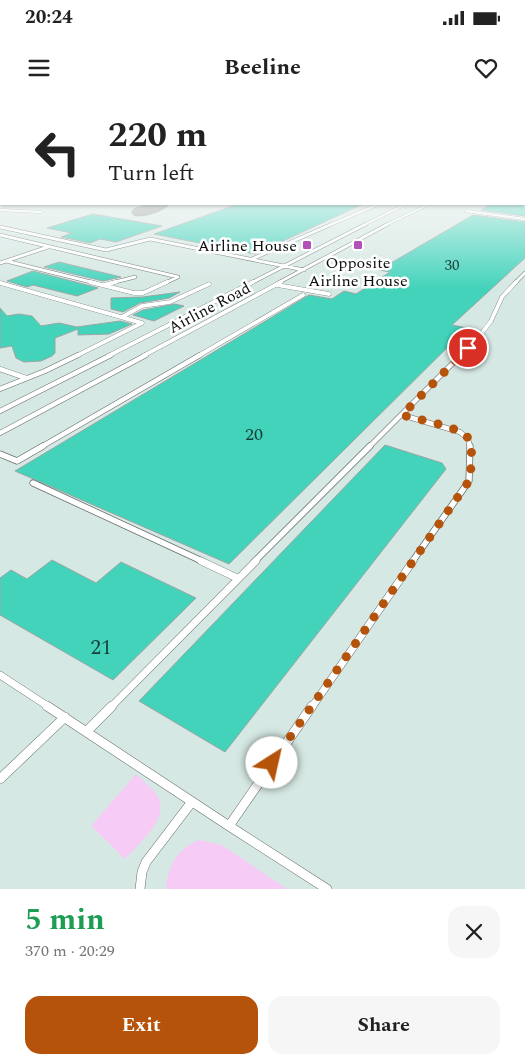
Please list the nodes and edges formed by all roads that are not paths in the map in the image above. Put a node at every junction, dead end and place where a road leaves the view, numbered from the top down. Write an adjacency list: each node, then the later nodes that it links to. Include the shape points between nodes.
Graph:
1 (352, 216): 9 (lane)
2 (382, 216): 12 (lane, Airline Road)
3 (403, 216): 13 (lane, Airline Road)
4 (498, 216): 5 (lane)
5 (525, 219)
6 (0, 227): 9 (lane, via 106,250 150,239)
7 (0, 235): 8 (lane)
8 (48, 247): 10 (lane); 18 (lane, via 178,276 143,293)
9 (252, 259): 12 (lane)
10 (6, 261): 11 (lane); 18 (lane)
11 (0, 263)
12 (282, 266): 13 (lane); 26 (lane, Airline Road)
13 (304, 270): 19 (lane, Airline Road)
14 (525, 273): 27 (lane, via 502,297 481,334)
15 (135, 277): 18 (lane)
16 (0, 283): 22 (lane)
17 (209, 284): 22 (lane, via 170,302 142,306)
18 (102, 285)
19 (276, 285): 20 (lane); 28 (lane, Airline Road)
20 (304, 293): 21 (lane); 29 (lane, via 17,461)
21 (329, 294)
22 (122, 317): 24 (lane, via 142,322)
23 (0, 369): 24 (lane)
24 (26, 378): 25 (lane)
25 (0, 389)
26 (0, 410)
27 (402, 415): 31 (lane); 37 (lane, via 465,435 470,444 469,481)
28 (0, 433)
29 (0, 454)
30 (33, 483): 31 (lane)
31 (237, 578): 34 (lane)
32 (0, 674): 33 (lane)
33 (65, 717): 34 (lane); 35 (lane)
34 (87, 731): 36 (lane)
35 (0, 780)
36 (192, 803): 37 (lane); 38 (lane, via 146,862)
37 (228, 826): 39 (lane)
38 (140, 889)
39 (327, 889)

